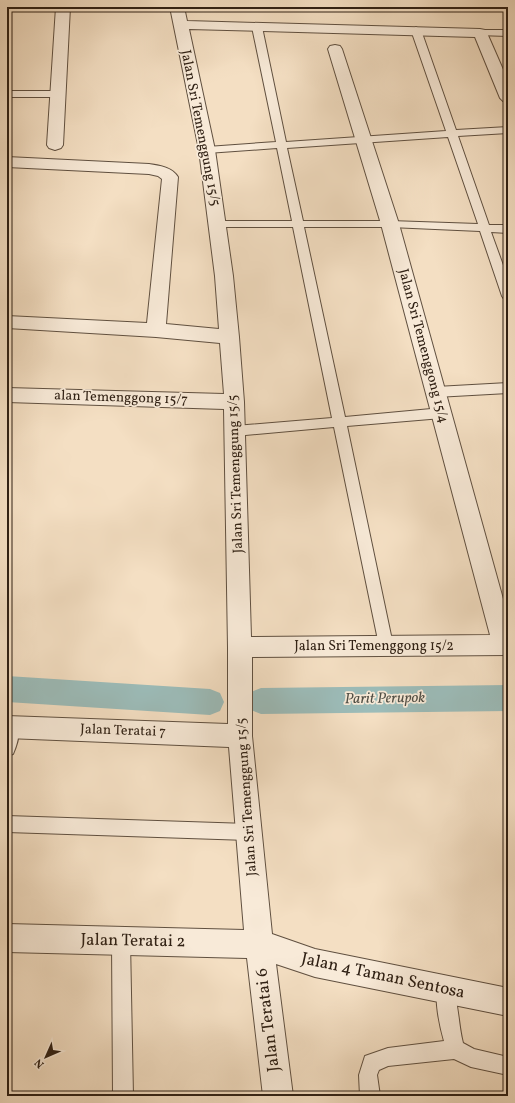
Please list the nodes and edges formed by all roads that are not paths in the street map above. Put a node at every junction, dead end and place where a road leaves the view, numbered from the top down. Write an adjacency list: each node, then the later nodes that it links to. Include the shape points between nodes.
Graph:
1 (63, 7): 9 (street)
2 (178, 16): 3 (street); 16 (street, Jalan Sri Temenggung 15/5)
3 (257, 27): 4 (street); 15 (lane)
4 (416, 30): 5 (street); 12 (lane)
5 (480, 32): 6 (lane); 10 (street)
6 (508, 33)
7 (335, 48): 13 (street, Jalan Sri Temenggong 15/4)
8 (7, 94): 9 (lane)
9 (58, 94): 14 (street)
10 (508, 98)
11 (508, 130): 12 (lane)
12 (451, 134): 13 (lane); 21 (lane)
13 (364, 139): 15 (lane); 20 (street, Jalan Sri Temenggong 15/4)
14 (55, 145)
15 (281, 145): 16 (lane); 19 (lane)
16 (207, 150): 18 (street, Jalan Sri Temenggung 15/5)
17 (7, 162): 25 (street, via 149,169 163,172 170,177)
18 (217, 224): 19 (lane); 26 (street, Jalan Sri Temenggung 15/5)
19 (297, 224): 20 (lane); 32 (lane)
20 (390, 224): 21 (lane); 28 (street, Jalan Sri Temenggong 15/4)
21 (484, 228): 22 (lane); 23 (lane)
22 (508, 228)
23 (508, 296)
24 (7, 322): 25 (street)
25 (156, 330): 26 (street)
26 (230, 337): 30 (street, Jalan Sri Temenggung 15/5)
27 (508, 388): 28 (lane)
28 (436, 392): 31 (street, Jalan Sri Temenggong 15/4)
29 (7, 395): 30 (street, alan Temenggong 15/7)
30 (234, 402): 33 (street, Jalan Sri Temenggung 15/5)
31 (442, 413): 32 (lane); 35 (street, Jalan Sri Temenggong 15/4)
32 (339, 422): 33 (lane); 34 (lane)
33 (235, 431): 36 (street, Jalan Sri Temenggung 15/5)
34 (386, 645): 35 (street, Jalan Sri Temenggong 15/2); 36 (street, Jalan Sri Temenggong 15/2)
35 (506, 645)
36 (240, 647): 38 (street, Jalan Sri Temenggung 15/5)
37 (8, 735): 38 (street, Jalan Teratai 7)
38 (240, 736): 40 (street, Jalan Sri Temenggung 15/5)
39 (7, 824): 40 (lane)
40 (248, 832): 43 (street, Jalan Sri Temenggung 15/5)
41 (7, 938): 42 (street, Jalan Teratai 2)
42 (121, 941): 43 (street, Jalan Teratai 2); 48 (lane)
43 (259, 944): 44 (street, Jalan 4 Taman Sentosa, via 315,963); 49 (street, Jalan Teratai 6)
44 (445, 990): 45 (street, Jalan 4 Taman Sentosa); 46 (lane, via 450,1029)
45 (508, 1002)
46 (456, 1049): 47 (lane, via 471,1058); 50 (lane, via 388,1057 372,1063 368,1075)
47 (508, 1066)
48 (123, 1096)
49 (278, 1096)
50 (370, 1096)

